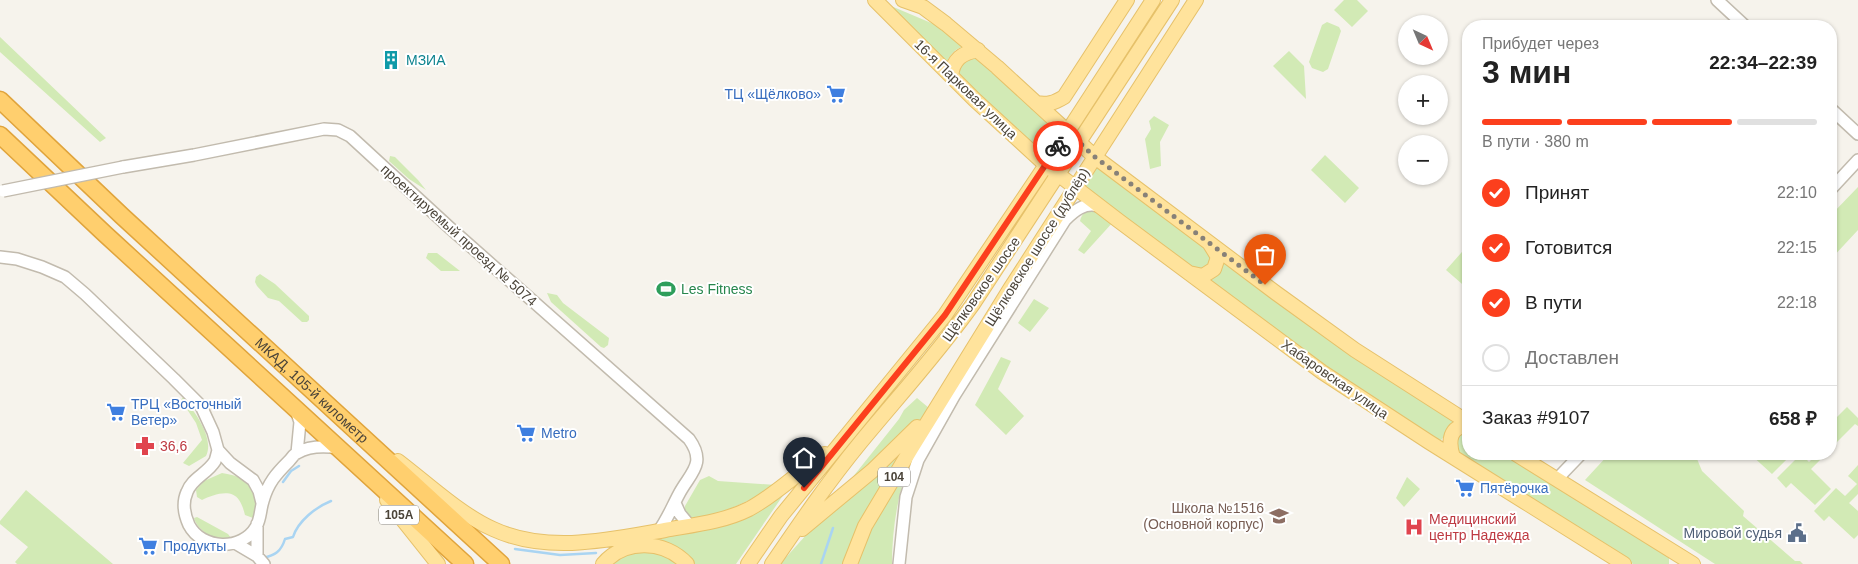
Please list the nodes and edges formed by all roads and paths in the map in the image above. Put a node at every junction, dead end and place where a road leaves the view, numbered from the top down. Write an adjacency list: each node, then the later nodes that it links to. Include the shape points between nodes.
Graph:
1 (875, 0): 10 (main road, 16-я Парковая улица)
2 (904, 0): 9 (main road, via 923,8)
3 (1127, 0): 12 (main road, via 1064,97 1052,104)
4 (1153, 0): 14 (main road, Щёлковское шоссе)
5 (1172, 0): 17 (main road, Щёлковское шоссе)
6 (1196, 0): 18 (main road, Щёлковское шоссе (дублёр))
7 (1717, 0): 8 (street)
8 (1739, 20)
9 (978, 50): 10 (main road, via 958,58 952,67); 12 (main road)
10 (952, 76): 20 (main road, 16-я Парковая улица)
11 (0, 100): 31 (highway, МКАД, 105-й километр)
12 (1036, 103): 14 (main road)
13 (1837, 115): 15 (street)
14 (1068, 132): 17 (main road); 20 (main road, Щёлковское шоссе)
15 (1858, 134)
16 (0, 135): 30 (highway, МКАД, 105-й километр)
17 (1079, 143): 18 (main road); 21 (main road, Щёлковское шоссе)
18 (1095, 157): 23 (main road, Щёлковское шоссе (дублёр)); 26 (main road)
19 (1858, 160): 22 (street)
20 (1046, 165): 21 (main road, 16-я Парковая улица); 34 (main road, Щёлковское шоссе, via 945,315)
21 (1059, 176): 23 (main road, Хабаровская улица); 53 (main road, Щёлковское шоссе, via 958,325 821,493)
22 (1837, 183)
23 (1074, 188): 25 (main road, Хабаровская улица); 29 (main road, Щёлковское шоссе (дублёр))
24 (1, 192): 48 (street, проектируемый проезд № 5074, bridge, via 324,129 338,130 350,136 689,439 698,458 696,469)
25 (1098, 206): 28 (main road, Хабаровская улица); 64 (street, via 1085,206 1065,220 954,396 918,460 906,497)
26 (1210, 243): 28 (main road, via 1218,257 1214,270 1203,276); 32 (main road, via 1355,350)
27 (0, 257): 36 (street, via 17,259 65,277 85,294 201,406)
28 (1188, 273): 38 (main road, Хабаровская улица, via 1322,372)
29 (945, 394): 53 (main road, via 903,442); 63 (main road, 104, via 864,526)
30 (296, 409): 35 (highway, МКАД, 105-й километр); 37 (street, via 300,422)
31 (338, 414): 51 (main road, via 468,515 493,530 518,538 560,544); 58 (highway, МКАД, 105-й километр)
32 (1462, 420)
33 (1462, 426): 38 (main road, via 1449,439)
34 (838, 445): 50 (main road, via 755,505 720,520); 61 (main road, Щёлковское шоссе, via 780,516)
35 (338, 448): 37 (street, via 316,447); 41 (highway, МКАД, 105-й километр)
36 (218, 450): 42 (street, via 215,461); 43 (street)
37 (297, 453): 44 (street)
38 (1453, 457): 65 (main road, Хабаровская улица)
39 (1526, 460): 45 (main road)
40 (1575, 460): 45 (street)
41 (359, 467): 56 (main road, 105A); 57 (highway, МКАД, 105-й километр)
42 (206, 470): 43 (street, via 230,467); 52 (street, via 187,491 186,517 191,528 210,543)
43 (241, 471): 46 (street)
44 (272, 478): 46 (street); 47 (street)
45 (1557, 479): 54 (main road)
46 (253, 480): 47 (street)
47 (262, 503): 49 (street)
48 (675, 503): 50 (street); 51 (street, проектируемый проезд № 5074)
49 (257, 524): 52 (street, via 246,538); 55 (street)
50 (690, 526): 51 (main road)
51 (658, 532)
52 (235, 543): 55 (street)
53 (785, 545): 62 (main road, Щёлковское шоссе)
54 (1669, 549): 66 (main road); 67 (main road)
55 (261, 560)
56 (438, 564)
57 (465, 564)
58 (501, 564)
59 (603, 564): 60 (main road, via 626,548 650,545 672,552)
60 (687, 564)
61 (748, 564)
62 (772, 564)
63 (850, 564)
64 (899, 564)
65 (1624, 564)
66 (1674, 564)
67 (1693, 564)

